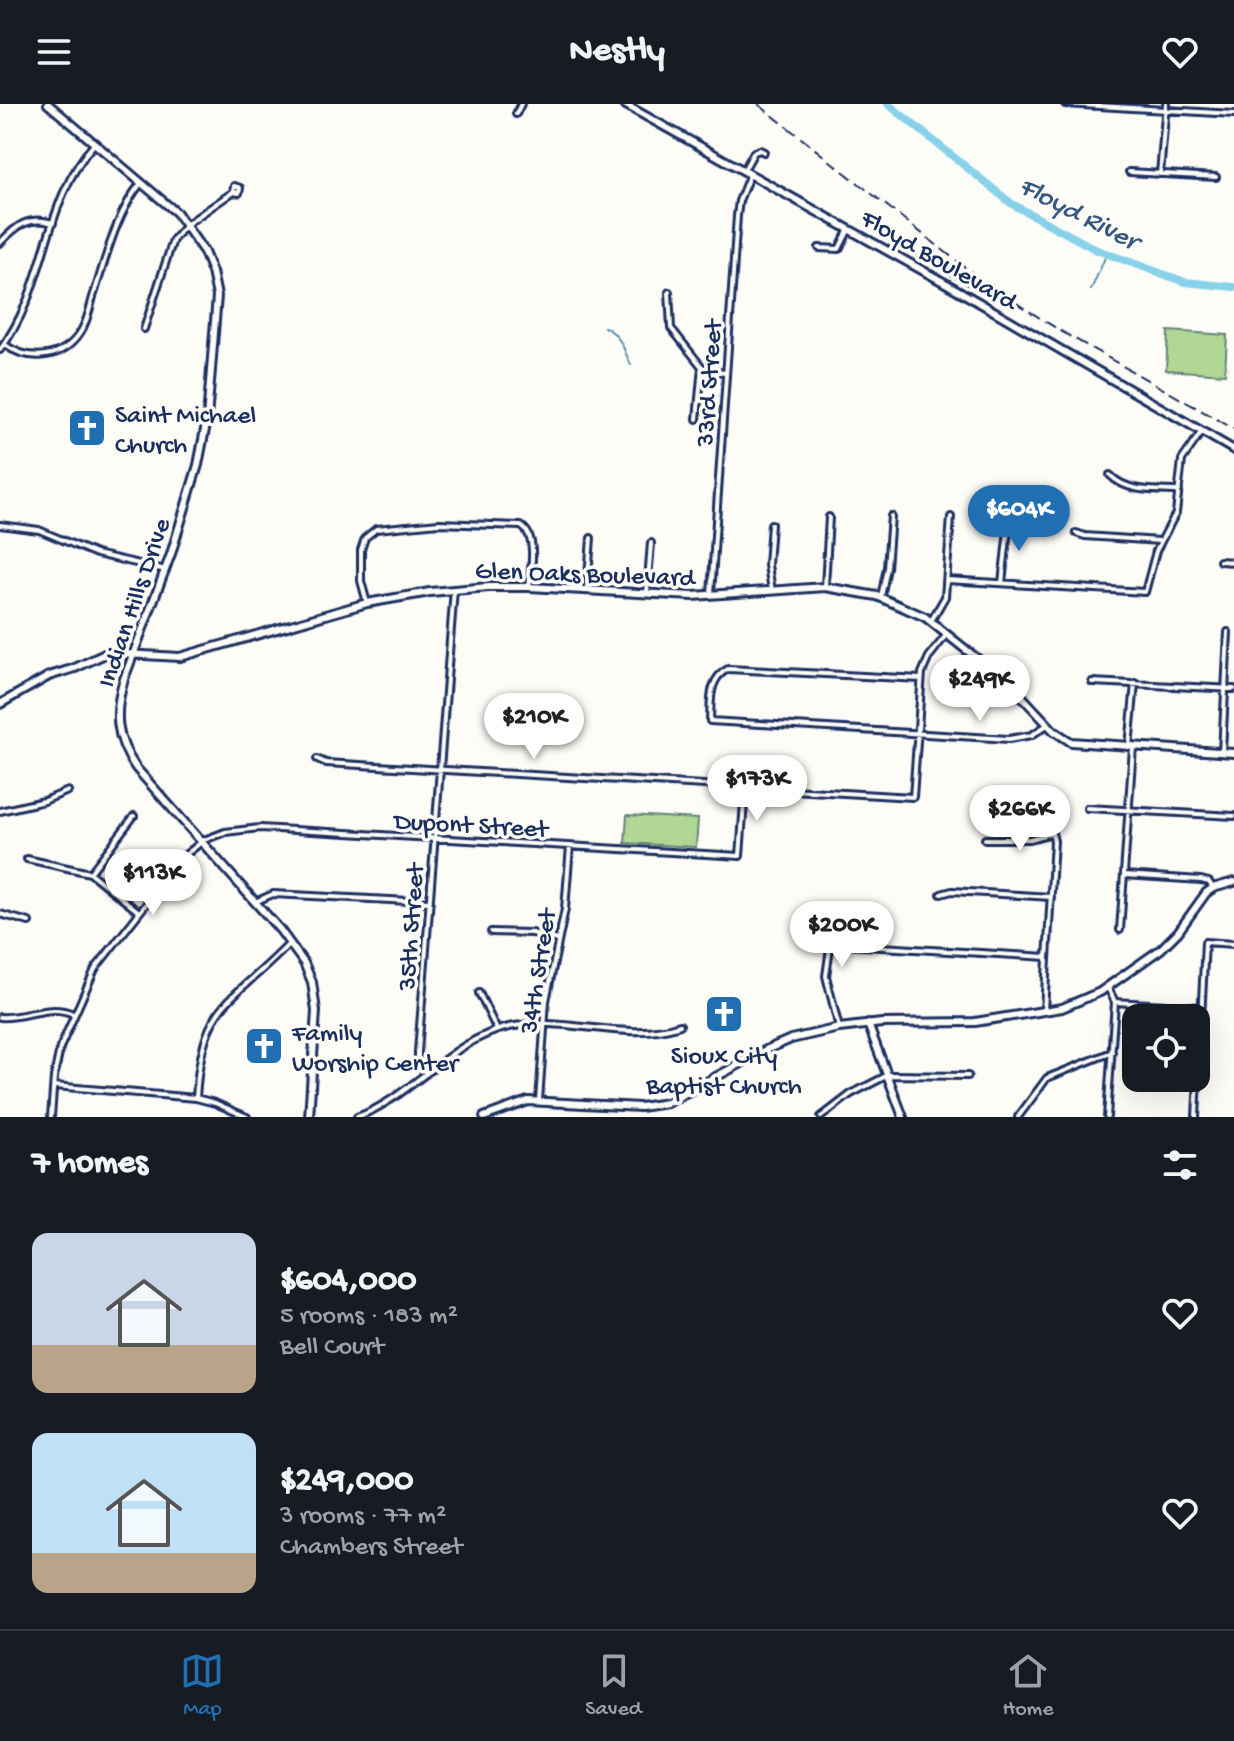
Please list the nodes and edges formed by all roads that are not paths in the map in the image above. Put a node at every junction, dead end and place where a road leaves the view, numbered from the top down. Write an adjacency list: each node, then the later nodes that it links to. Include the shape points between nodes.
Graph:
1 (48, 104): 9 (main road, Indian Hills Drive)
2 (521, 104): 7 (street)
3 (624, 104): 12 (main road, Floyd Boulevard)
4 (1065, 104): 6 (street)
5 (1166, 104): 6 (street)
6 (1166, 111): 8 (street); 13 (street)
7 (516, 114)
8 (1234, 114)
9 (95, 143): 15 (main road, Indian Hills Drive); 17 (street, via 74,170)
10 (764, 152): 12 (street, via 751,154)
11 (1129, 172): 13 (street)
12 (746, 174): 19 (main road, Floyd Boulevard); 27 (street, 33rd Street, via 739,201)
13 (1160, 174): 14 (street)
14 (1216, 177)
15 (142, 182): 18 (main road, Indian Hills Drive); 24 (street, via 125,206 75,339 42,356 22,354)
16 (233, 192): 18 (street)
17 (53, 223): 20 (street, via 23,222); 24 (street, via 24,313)
18 (187, 224): 23 (street, via 173,240); 45 (main road, Indian Hills Drive, via 212,272 216,332 204,438)
19 (849, 229): 21 (street, via 839,249); 29 (main road, Floyd Boulevard)
20 (0, 243)
21 (819, 248)
22 (669, 292): 26 (street, via 671,328)
23 (144, 329)
24 (4, 344): 25 (street)
25 (0, 350)
26 (702, 371): 27 (street); 28 (street)
27 (726, 373): 54 (street, 33rd Street)
28 (697, 419)
29 (1203, 430): 30 (main road, Floyd Boulevard); 32 (street, via 1185,453)
30 (1234, 450)
31 (1110, 475): 32 (street, via 1133,488)
32 (1179, 491): 41 (street, via 1174,519)
33 (891, 516): 55 (street)
34 (829, 517): 49 (street)
35 (951, 517): 46 (street)
36 (1009, 521): 47 (street)
37 (771, 524): 52 (street)
38 (0, 525): 45 (street, via 39,530 96,554)
39 (1076, 533): 41 (street)
40 (591, 538): 51 (street)
41 (1160, 541): 47 (street, via 1145,592)
42 (651, 543): 53 (street)
43 (1220, 561): 44 (street)
44 (1234, 562)
45 (166, 570): 60 (main road, Indian Hills Drive)
46 (947, 580): 47 (street); 57 (street, via 945,597)
47 (1002, 583)
48 (529, 587): 50 (main road, Glen Oaks Boulevard); 51 (main road, Glen Oaks Boulevard); 56 (street, via 531,537 521,526 382,527 371,532 361,550)
49 (825, 587): 52 (main road, Glen Oaks Boulevard); 55 (main road, Glen Oaks Boulevard)
50 (454, 589): 56 (main road, Glen Oaks Boulevard); 73 (street, 35th Street)
51 (587, 591): 53 (main road, Glen Oaks Boulevard)
52 (772, 591): 54 (main road, Glen Oaks Boulevard)
53 (647, 595): 54 (main road, Glen Oaks Boulevard)
54 (711, 595)
55 (881, 597): 57 (main road, Glen Oaks Boulevard)
56 (367, 603): 60 (main road, Glen Oaks Boulevard, via 180,657)
57 (931, 621): 59 (main road, Glen Oaks Boulevard)
58 (1228, 632): 64 (street)
59 (947, 634): 61 (street, via 925,664); 67 (main road, Glen Oaks Boulevard, via 1014,688)
60 (133, 653): 66 (main road, Glen Oaks Boulevard, via 98,656); 83 (main road, Indian Hills Drive, via 117,722 126,754)
61 (921, 679): 68 (street); 68 (street, via 728,669 713,683 710,721)
62 (1092, 682): 63 (street)
63 (1135, 683): 64 (street); 69 (street)
64 (1225, 689): 65 (street); 70 (street)
65 (1234, 689)
66 (0, 704)
67 (1047, 725): 68 (street, via 1032,735 1009,739); 69 (main road, via 1071,742)
68 (917, 733): 74 (street, via 913,797)
69 (1131, 747): 70 (main road); 78 (street)
70 (1222, 752): 71 (main road)
71 (1234, 753)
72 (317, 759): 73 (street)
73 (439, 769): 74 (street); 81 (street, 35th Street)
74 (745, 788): 84 (street, Dupont Street, via 740,856)
75 (68, 791): 77 (street)
76 (1087, 808): 78 (street)
77 (0, 811)
78 (1128, 811): 80 (street); 87 (street)
79 (134, 816): 86 (street)
80 (1234, 816)
81 (434, 839): 83 (street, Dupont Street, via 245,828); 84 (street, Dupont Street); 93 (street, 35th Street)
82 (985, 839): 91 (street, via 1030,839 1052,833)
83 (202, 842): 92 (main road, Indian Hills Drive); 94 (street, via 184,856)
84 (570, 846): 100 (street, 34th Street)
85 (27, 859): 86 (street)
86 (90, 873): 94 (street)
87 (1124, 875): 89 (street, via 1201,880); 98 (street)
88 (1234, 882): 89 (main road)
89 (1213, 888): 105 (main road, via 1161,949)
90 (941, 894): 91 (street)
91 (1051, 897): 104 (street)
92 (255, 902): 93 (street, via 273,894); 101 (main road, Indian Hills Drive)
93 (429, 902): 119 (street, 35th Street, via 418,1052)
94 (139, 912): 111 (street, via 95,969)
95 (0, 914): 97 (street)
96 (830, 917): 102 (street)
97 (29, 922)
98 (1120, 930)
99 (491, 932): 100 (street)
100 (558, 940): 114 (street, 34th Street)
101 (290, 943): 124 (street, via 213,1017 202,1047); 128 (main road, Indian Hills Drive, via 308,972 315,1002)
102 (831, 944): 104 (street); 116 (street, via 826,976)
103 (1234, 944): 109 (street, via 1205,942)
104 (1047, 957): 110 (street)
105 (1107, 986): 107 (street); 110 (main road)
106 (479, 993): 117 (street)
107 (1115, 1002): 108 (street); 118 (street)
108 (1149, 1004)
109 (1200, 1004)
110 (1044, 1012): 113 (main road, via 975,1022)
111 (73, 1014): 112 (street, via 51,1009); 122 (street, via 57,1056)
112 (0, 1017)
113 (868, 1024): 116 (main road); 120 (main road)
114 (544, 1025): 115 (street, via 637,1030); 117 (street); 125 (street, 34th Street)
115 (680, 1025)
116 (839, 1028): 125 (main road, via 781,1043 667,1103 640,1107)
117 (497, 1030): 119 (street)
118 (1112, 1052): 133 (street, via 1047,1078); 134 (street)
119 (426, 1074): 129 (street, via 380,1108)
120 (888, 1075): 121 (street); 131 (street); 132 (main road)
121 (968, 1076)
122 (53, 1086): 124 (street); 126 (street)
123 (1197, 1092): 135 (street)
124 (196, 1098): 127 (street)
125 (539, 1101): 130 (main road, via 519,1102)
126 (51, 1117)
127 (247, 1117)
128 (309, 1117)
129 (357, 1117)
130 (484, 1117)
131 (822, 1117)
132 (903, 1117)
133 (1018, 1117)
134 (1107, 1117)
135 (1196, 1117)

